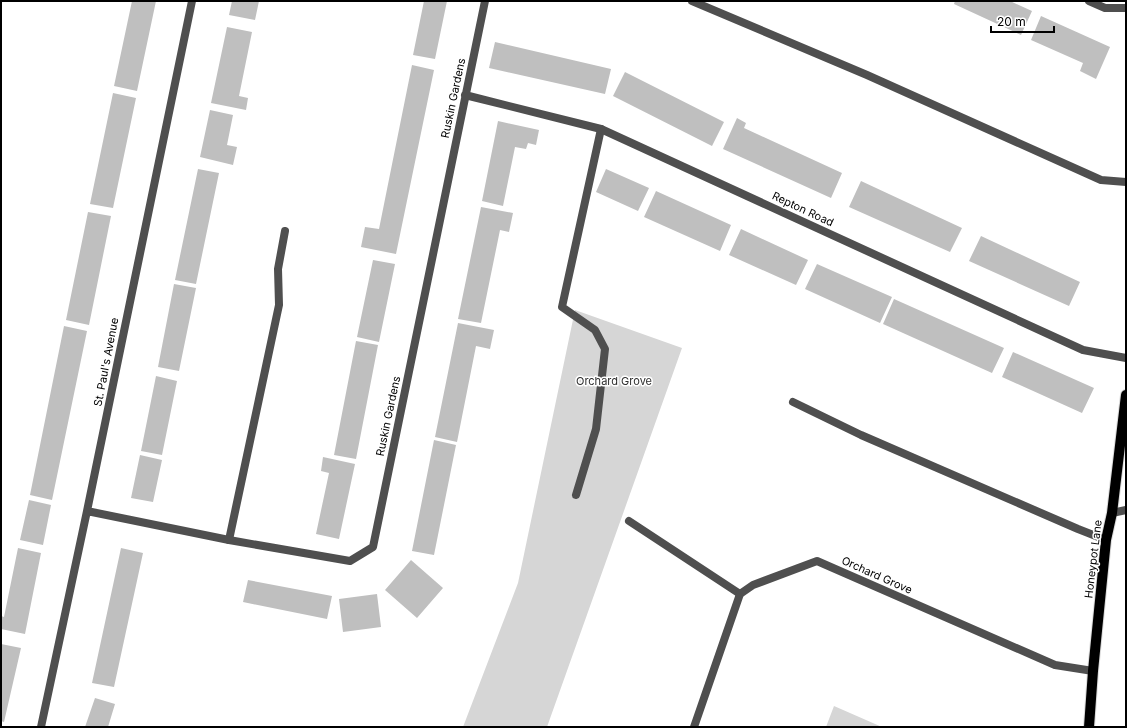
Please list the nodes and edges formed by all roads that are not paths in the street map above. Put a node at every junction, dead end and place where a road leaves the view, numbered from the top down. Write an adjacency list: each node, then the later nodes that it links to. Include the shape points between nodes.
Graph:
1 (192, 1): 15 (street, St. Paul's Avenue)
2 (485, 1): 6 (street, Ruskin Gardens)
3 (692, 1): 8 (street, via 867,75 1101,180)
4 (1089, 1): 5 (street, via 1106,8)
5 (1126, 8)
6 (465, 95): 7 (street, Repton Road); 18 (street, Ruskin Gardens, via 373,547 350,561)
7 (601, 129): 10 (street, Repton Road, via 1083,350); 13 (street, via 562,307 595,330 605,349 596,429)
8 (1126, 182)
9 (285, 231): 18 (street, via 278,269 278,305)
10 (1126, 358)
11 (1126, 395): 16 (main road, Honeypot Lane)
12 (793, 402): 19 (street, via 861,435)
13 (576, 495)
14 (1126, 510): 16 (street)
15 (87, 511): 18 (street, Ruskin Gardens); 22 (street, St. Paul's Avenue)
16 (1112, 513): 19 (main road, Honeypot Lane)
17 (629, 521): 20 (street)
18 (229, 540)
19 (1106, 540): 21 (main road, Honeypot Lane)
20 (740, 594): 21 (street, Orchard Grove, via 753,585 817,561 1055,665); 23 (street)
21 (1093, 671): 24 (main road, Honeypot Lane)
22 (41, 727)
23 (694, 727)
24 (1089, 727)

